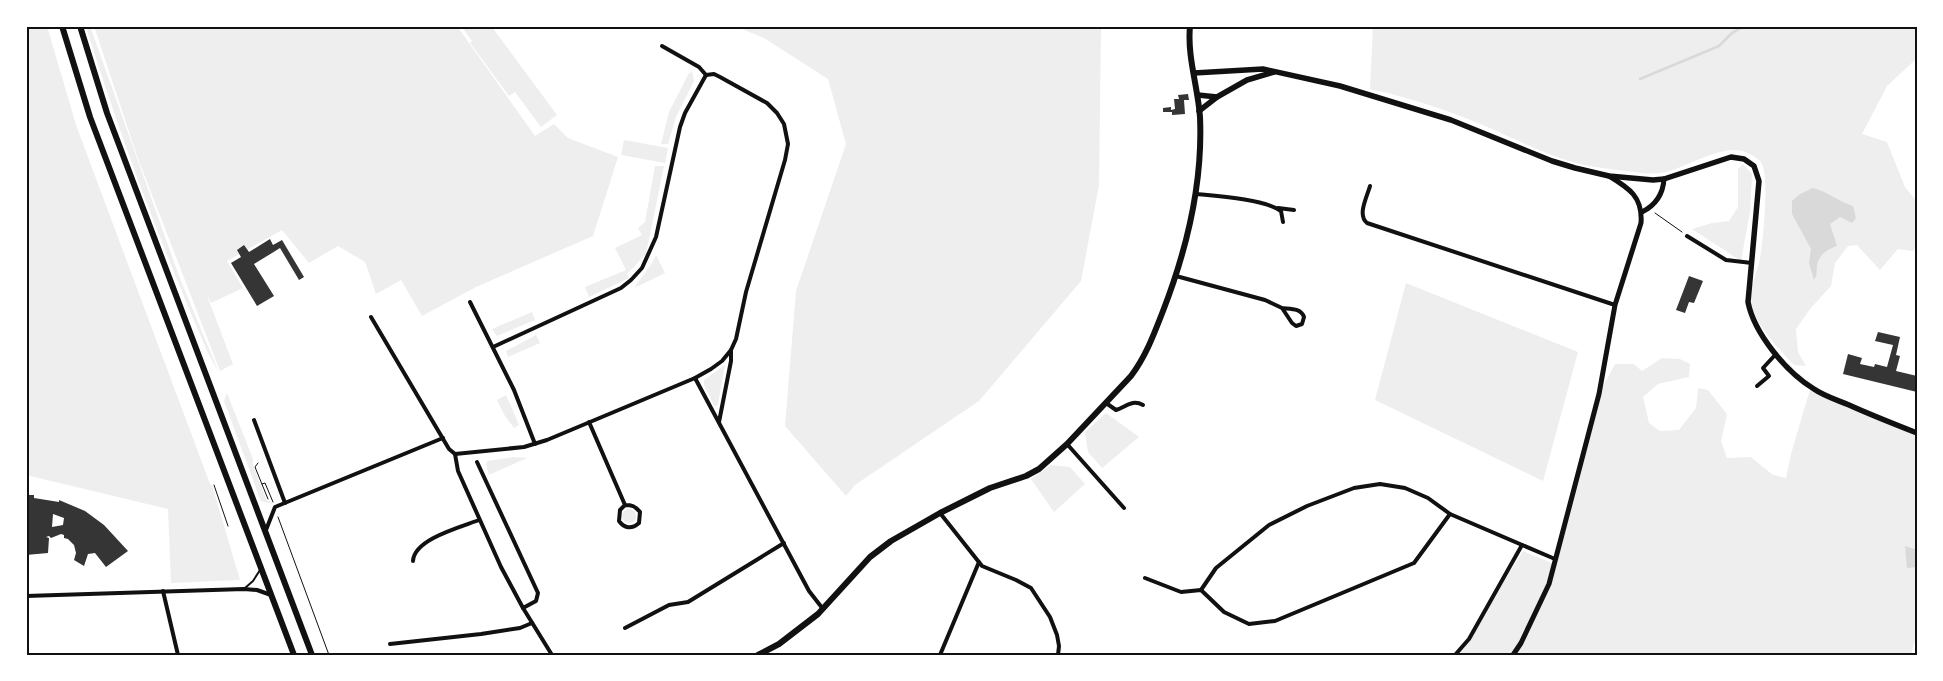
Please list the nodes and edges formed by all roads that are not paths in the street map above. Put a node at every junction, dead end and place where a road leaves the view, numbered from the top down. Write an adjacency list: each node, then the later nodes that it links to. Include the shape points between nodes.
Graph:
1 (62, 26): 54 (main road, via 90,117)
2 (80, 26): 48 (main road, via 107,113)
3 (1190, 26): 6 (main road)
4 (662, 46): 7 (street, via 699,67)
5 (1274, 72): 6 (main road, via 1263,69); 9 (main road, via 1247,80); 11 (main road, via 1340,86 1419,109 1552,161)
6 (1194, 73): 8 (main road)
7 (706, 75): 26 (street, via 680,127 656,238 642,268 621,288); 27 (street, via 714,74 767,103 784,124 788,144)
8 (1198, 95): 9 (main road); 10 (main road)
9 (1217, 97): 10 (main road)
10 (1199, 110): 14 (main road)
11 (1609, 176): 12 (main road); 17 (street, via 1637,198)
12 (1664, 179): 17 (street, via 1659,196 1650,208); 20 (main road, via 1731,157 1744,159 1754,166 1759,181)
13 (1370, 186): 23 (street, via 1362,214 1367,223)
14 (1196, 194): 15 (street); 21 (main road)
15 (1276, 208): 16 (street); 18 (street, via 1283,215)
16 (1294, 210)
17 (1642, 212): 23 (street)
18 (1283, 222)
19 (1687, 236): 20 (street, via 1726,260)
20 (1752, 263): 28 (main road, via 1749,309 1766,344)
21 (1176, 276): 24 (street, via 1265,300); 31 (main road, via 1140,365)
22 (470, 302): 26 (street)
23 (1615, 304): 51 (street, via 1599,394)
24 (1282, 308): 24 (street, via 1292,323 1296,326 1302,324 1302,312)
25 (371, 317): 37 (street)
26 (493, 347): 38 (street)
27 (731, 350): 29 (street, via 711,369); 35 (street)
28 (1776, 354): 30 (street, via 1763,368 1769,376); 36 (main road, via 1815,390)
29 (695, 378): 34 (street); 35 (street)
30 (1757, 386)
31 (1106, 403): 32 (street, via 1116,410 1131,403); 39 (main road)
32 (1142, 404)
33 (254, 420): 42 (street)
34 (589, 422): 38 (street); 43 (street)
35 (719, 422): 49 (street)
36 (1917, 432)
37 (443, 438): 40 (street); 42 (street)
38 (535, 444): 40 (street)
39 (1067, 444): 44 (street); 45 (main road, via 1026,476 990,488)
40 (455, 454): 47 (street, via 458,471)
41 (477, 462): 61 (street, via 538,593 536,601)
42 (285, 502): 48 (street, via 276,509)
43 (625, 505): 43 (street, via 632,505 640,512 634,527 628,528 619,521 620,510)
44 (1124, 508)
45 (940, 513): 53 (street); 62 (main road, via 870,557)
46 (1450, 514): 50 (street); 57 (street, via 1428,498 1405,488 1380,484 1354,488 1269,525 1216,568); 57 (street, via 1414,564 1275,621 1249,624 1224,612)
47 (480, 520): 52 (street, via 426,542 416,551); 61 (street)
48 (266, 530): 68 (main road)
49 (784, 543): 62 (street, via 809,592); 64 (street, via 688,602 669,605)
50 (1522, 546): 51 (street); 73 (street, via 1469,639)
51 (1555, 559): 74 (street, via 1549,584)
52 (413, 561)
53 (979, 562): 71 (street); 72 (street, via 1031,588 1058,635)
54 (261, 568): 56 (lane); 59 (main road)
55 (1145, 578): 57 (street, via 1181,592)
56 (244, 589): 58 (street); 59 (street)
57 (1201, 590)
58 (164, 592): 60 (street); 66 (street)
59 (271, 595): 67 (main road)
60 (26, 596)
61 (523, 608): 63 (street)
62 (823, 609): 70 (main road, via 792,635)
63 (532, 623): 65 (street, via 481,634); 69 (street)
64 (625, 628)
65 (390, 644)
66 (178, 655)
67 (294, 655)
68 (312, 655)
69 (552, 655)
70 (758, 655)
71 (940, 655)
72 (1058, 655)
73 (1454, 655)
74 (1513, 655)

